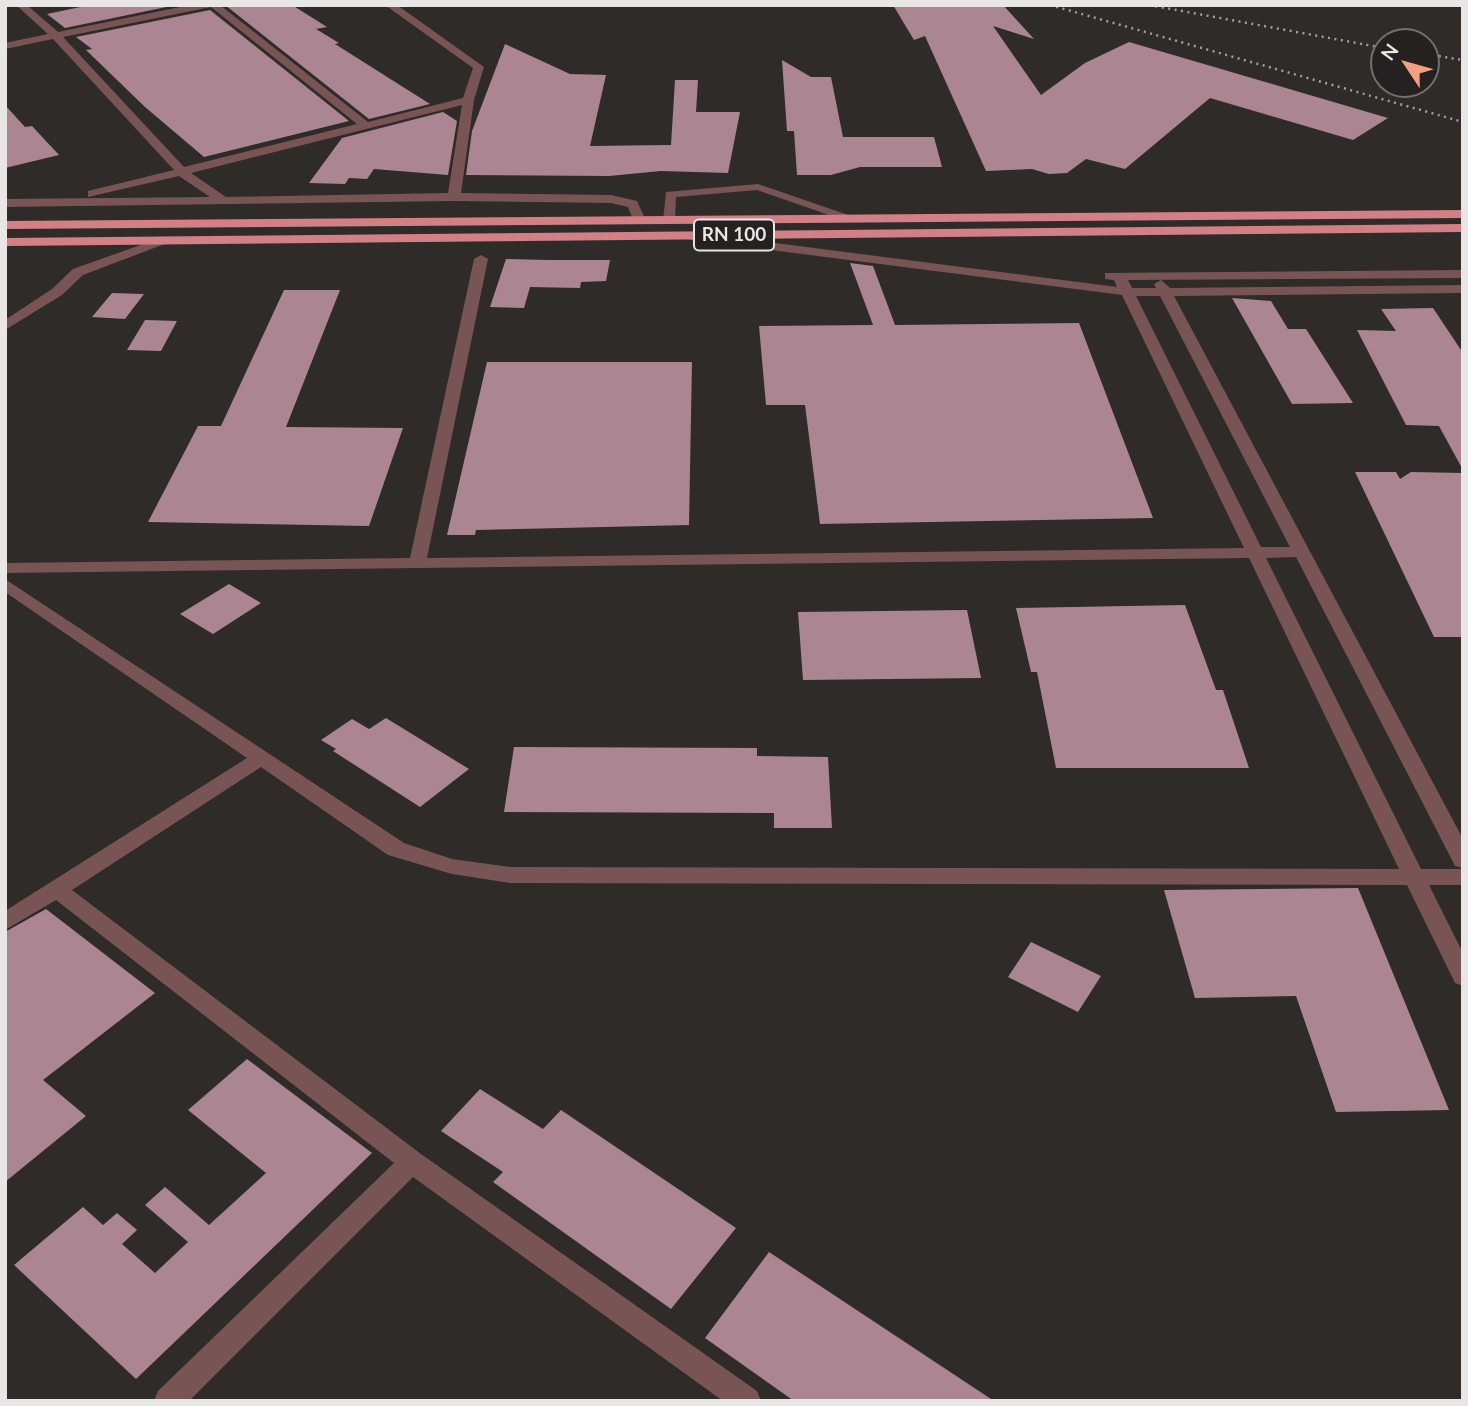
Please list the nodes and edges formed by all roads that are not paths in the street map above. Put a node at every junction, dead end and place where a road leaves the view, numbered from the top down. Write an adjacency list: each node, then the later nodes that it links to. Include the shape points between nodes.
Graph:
1 (21, 5): 5 (street)
2 (206, 5): 5 (street)
3 (214, 5): 8 (street)
4 (390, 5): 7 (street, via 479,66)
5 (55, 35): 6 (street); 9 (street)
6 (5, 46)
7 (468, 100): 8 (street); 10 (street)
8 (366, 126): 9 (street)
9 (182, 172): 11 (street); 13 (street)
10 (454, 197): 11 (street); 16 (street, via 611,198 633,204)
11 (221, 199): 13 (street)
12 (5, 203): 13 (street)
13 (53, 203)
14 (1463, 214): 15 (highway, RN 100)
15 (853, 219): 17 (highway, RN 100); 17 (lane, via 758,187 670,194)
16 (640, 221): 17 (highway, RN 100); 18 (highway, RN 100)
17 (669, 221)
18 (5, 225)
19 (1463, 228): 20 (highway, RN 100)
20 (760, 235): 21 (highway, RN 100); 27 (street)
21 (689, 236): 22 (highway, RN 100); 27 (street)
22 (167, 240): 23 (highway, RN 100); 29 (street, via 78,272 57,292)
23 (5, 242)
24 (481, 259): 32 (street)
25 (1463, 274): 26 (street)
26 (1162, 284): 27 (street); 28 (street); 30 (street)
27 (1123, 285): 31 (street)
28 (1463, 289)
29 (5, 326)
30 (1302, 552): 31 (street); 36 (street)
31 (1255, 553): 32 (street); 37 (street)
32 (417, 564): 33 (street)
33 (5, 568)
34 (5, 584): 35 (street)
35 (261, 758): 37 (street, via 396,849 428,863 498,874); 39 (street)
36 (1463, 860)
37 (1413, 877): 38 (street); 41 (street)
38 (1463, 877)
39 (55, 887): 40 (street); 42 (street)
40 (5, 922)
41 (1463, 977)
42 (412, 1162): 43 (street); 44 (street)
43 (168, 1401)
44 (747, 1401)

